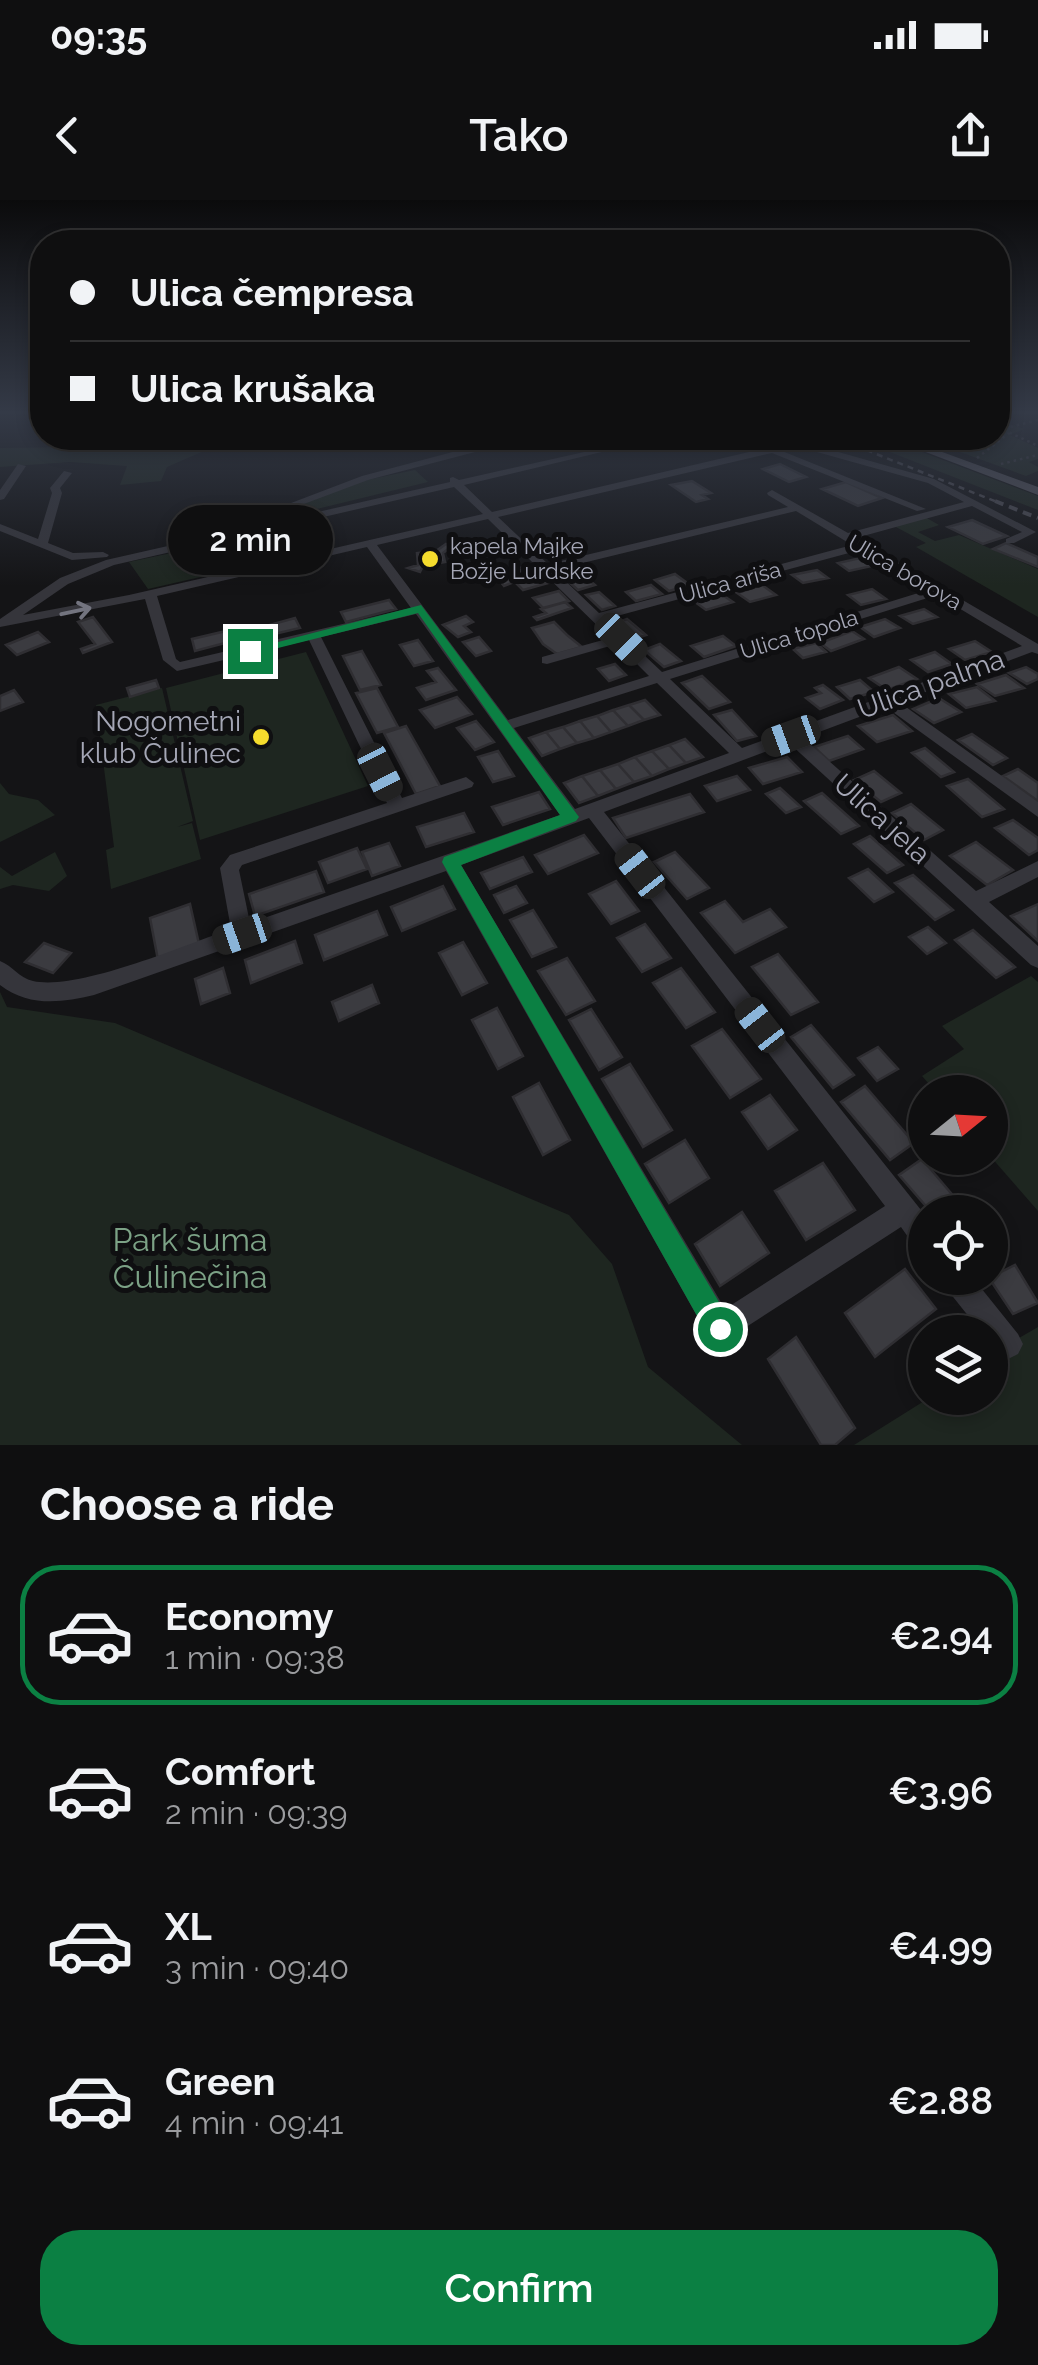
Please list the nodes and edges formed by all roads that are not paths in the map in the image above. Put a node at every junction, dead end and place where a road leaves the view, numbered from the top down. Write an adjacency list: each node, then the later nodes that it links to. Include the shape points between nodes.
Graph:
1 (18, 470): 12 (street)
2 (447, 470): 8 (street)
3 (460, 470): 8 (street)
4 (684, 470): 16 (street)
5 (822, 470): 15 (street)
6 (897, 470): 13 (street)
7 (982, 470): 10 (main road)
8 (442, 473): 16 (street); 21 (street, via 344,484 242,524 80,558); 28 (street, via 101,564)
9 (67, 474): 21 (street, via 56,488)
10 (1038, 491)
11 (772, 494): 14 (street, Ulica borova)
12 (0, 497)
13 (974, 502): 18 (street); 19 (street, via 1032,532)
14 (797, 508): 18 (street, Ulica borova); 23 (street)
15 (921, 509)
16 (491, 515): 20 (street); 23 (street)
17 (0, 527): 21 (street)
18 (846, 537): 22 (street, Ulica borova)
19 (1010, 541)
20 (370, 543): 25 (street); 26 (street, via 374,560)
21 (42, 545)
22 (861, 546): 24 (street, Ulica borova); 27 (street, Ulica ariša)
23 (546, 568): 27 (street)
24 (938, 591): 31 (street, Ulica borova); 33 (street, Ulica topola)
25 (150, 594): 28 (street, one-way to 25); 29 (street, via 176,666)
26 (421, 609): 29 (street); 35 (street)
27 (598, 617): 30 (street)
28 (0, 623)
29 (313, 635): 39 (street)
30 (621, 639): 32 (street); 33 (street)
31 (1035, 648): 34 (street, Ulica palma)
32 (547, 660)
33 (660, 678): 35 (street, Ulica topola); 37 (street)
34 (888, 700): 36 (street, Ulica palma); 40 (street)
35 (504, 726): 41 (street)
36 (791, 736): 37 (street, Ulica palma); 44 (street, Ulica jela)
37 (740, 754): 41 (street, Ulica palma)
38 (466, 783): 39 (street)
39 (397, 806): 45 (street, via 236,860 229,879)
40 (1038, 811)
41 (581, 813): 42 (street, Ulica palma); 48 (street)
42 (450, 862): 45 (street, Ulica palma); 48 (street, via 720,1329)
43 (1038, 868): 44 (street)
44 (974, 901): 46 (street, Ulica jela)
45 (242, 934): 47 (street, Ulica palma, via 66,992 36,993)
46 (1038, 959)
47 (0, 970)
48 (904, 1210): 49 (street)
49 (908, 1215)
50 (969, 1295): 51 (street)
51 (985, 1315)

